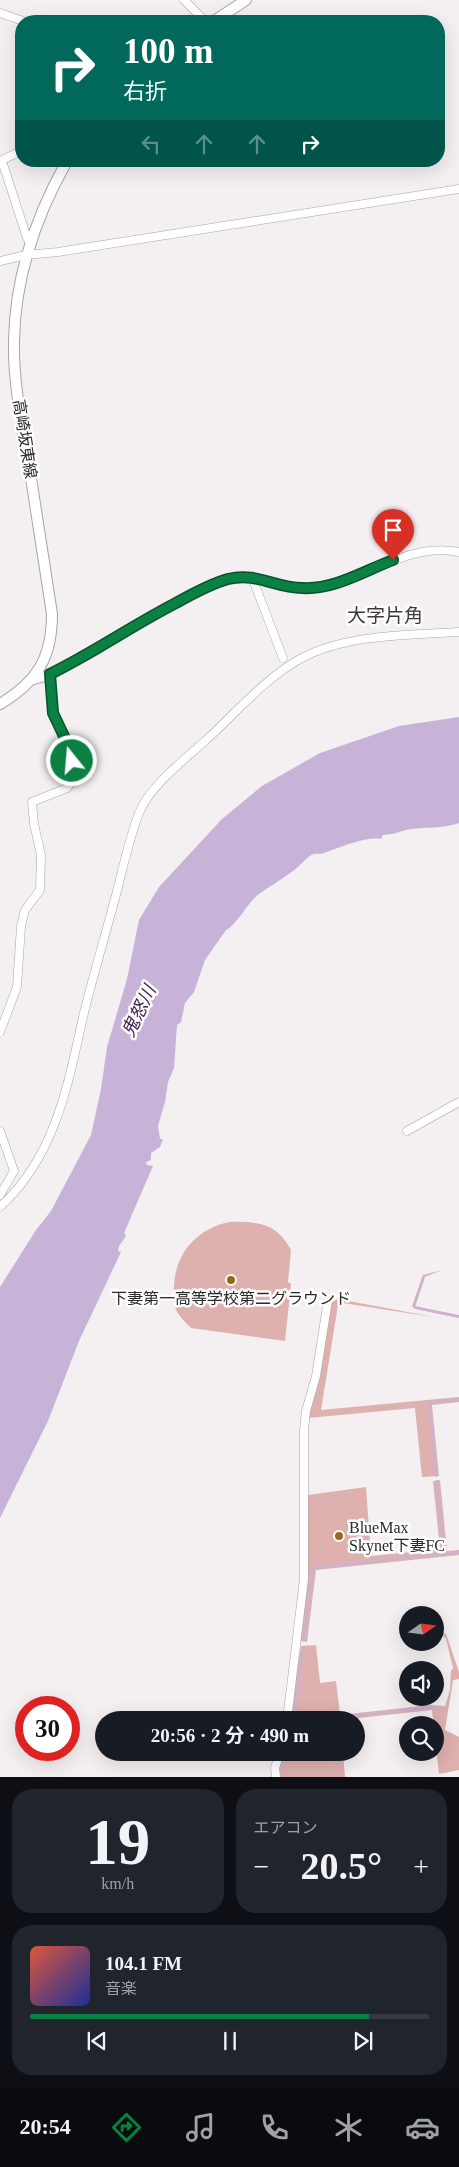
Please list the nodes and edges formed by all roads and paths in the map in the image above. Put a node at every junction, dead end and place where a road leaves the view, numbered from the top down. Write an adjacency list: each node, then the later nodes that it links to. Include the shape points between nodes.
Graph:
1 (184, 0): 4 (street)
2 (246, 0): 5 (main road)
3 (0, 13): 6 (street)
4 (199, 15)
5 (223, 15)
6 (15, 18)
7 (15, 155): 8 (street)
8 (1, 161): 11 (street)
9 (64, 167): 11 (main road, 高崎坂東線)
10 (459, 189): 12 (street)
11 (30, 243): 12 (main road, 高崎坂東線)
12 (26, 255): 13 (street); 20 (main road, 高崎坂東線, via 16,313 14,362 52,614 50,645)
13 (0, 261)
14 (459, 552): 15 (street, via 432,550 408,555 321,587 288,587)
15 (252, 577): 17 (street, via 225,580 195,593); 18 (street)
16 (459, 632): 27 (street, via 358,640 326,647 300,659 270,680 178,765 148,798 127,852 61,1111 47,1143 10,1198)
17 (101, 647): 19 (street)
18 (283, 658)
19 (50, 674): 20 (street); 22 (street, via 53,713 70,749 74,774 67,788 32,802 41,855 40,890 25,910 17,987)
20 (32, 680): 21 (main road, 高崎坂東線)
21 (0, 704)
22 (0, 1032)
23 (459, 1102): 25 (street)
24 (0, 1131): 26 (street, via 14,1171)
25 (407, 1131)
26 (0, 1195)
27 (0, 1207)
28 (328, 1300): 29 (street, via 304,1430 304,1579)
29 (288, 1711)
30 (278, 1761): 31 (street)
31 (276, 1777)

